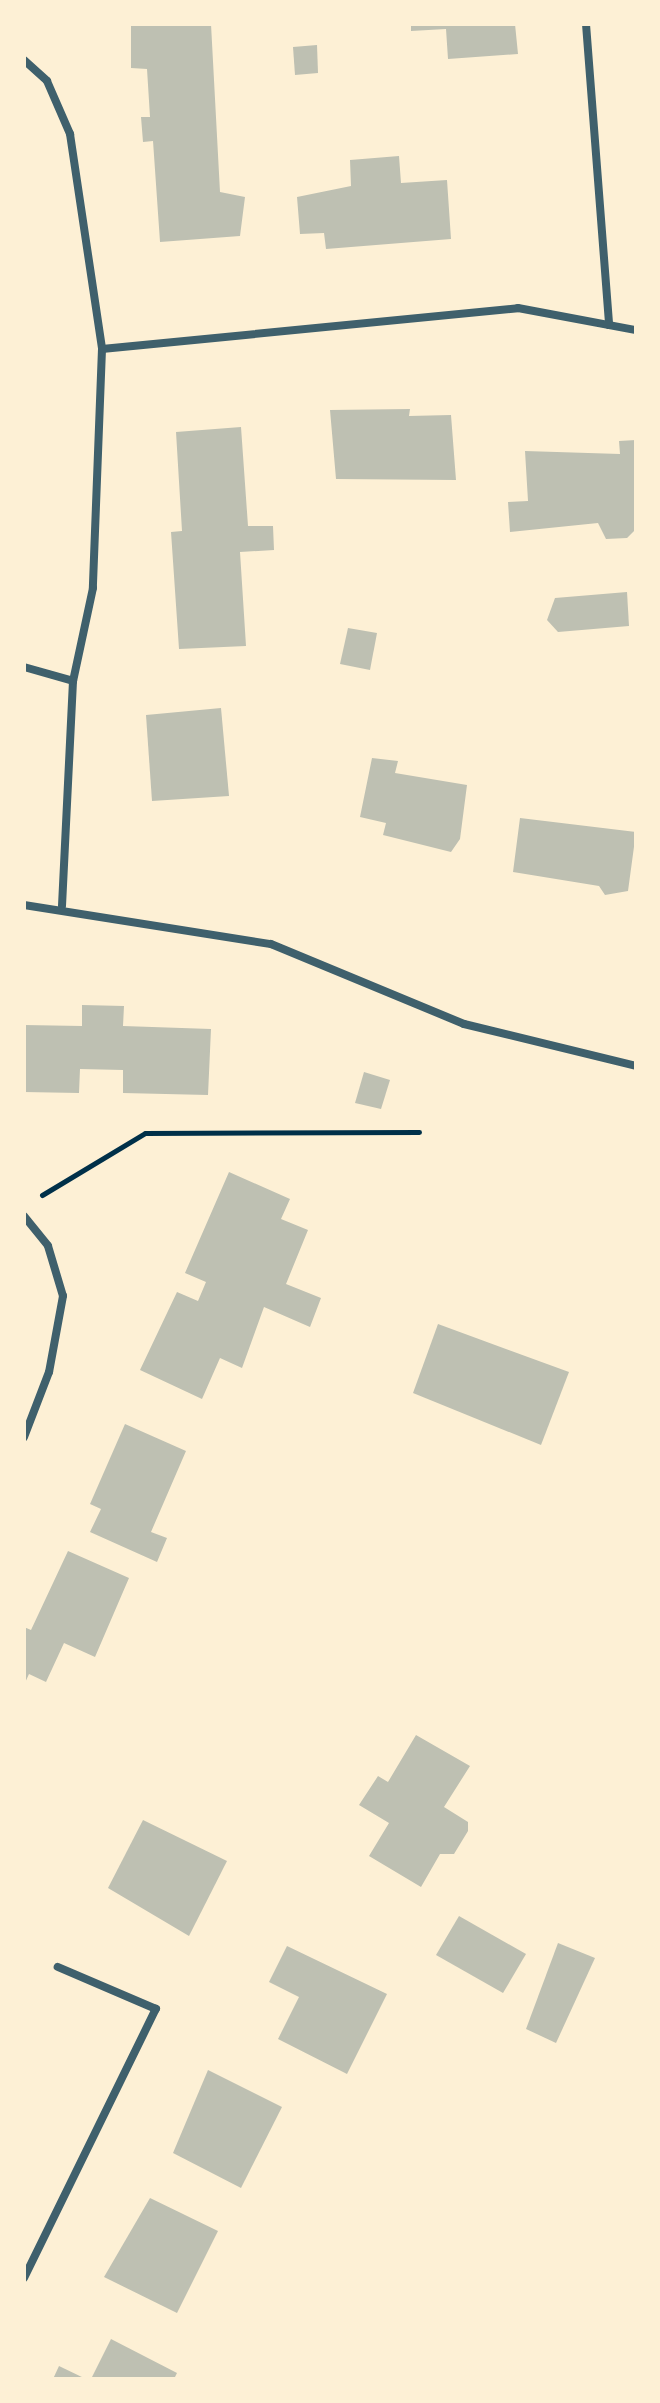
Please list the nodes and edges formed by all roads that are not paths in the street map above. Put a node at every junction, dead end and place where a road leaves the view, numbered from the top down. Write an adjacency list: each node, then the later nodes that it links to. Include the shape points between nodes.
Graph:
1 (586, 24): 3 (street)
2 (24, 60): 5 (street, via 47,81 70,134)
3 (609, 325): 4 (street); 5 (street, via 518,308)
4 (636, 330)
5 (102, 349): 7 (street, via 93,588)
6 (24, 667): 7 (street)
7 (73, 681): 9 (street)
8 (24, 905): 9 (street)
9 (62, 906): 10 (street, via 271,944 464,1024)
10 (636, 1066)
11 (24, 1216): 12 (street, via 48,1246 63,1296 49,1372)
12 (24, 1437)
13 (58, 1967): 14 (street, via 156,2009)
14 (24, 2278)

